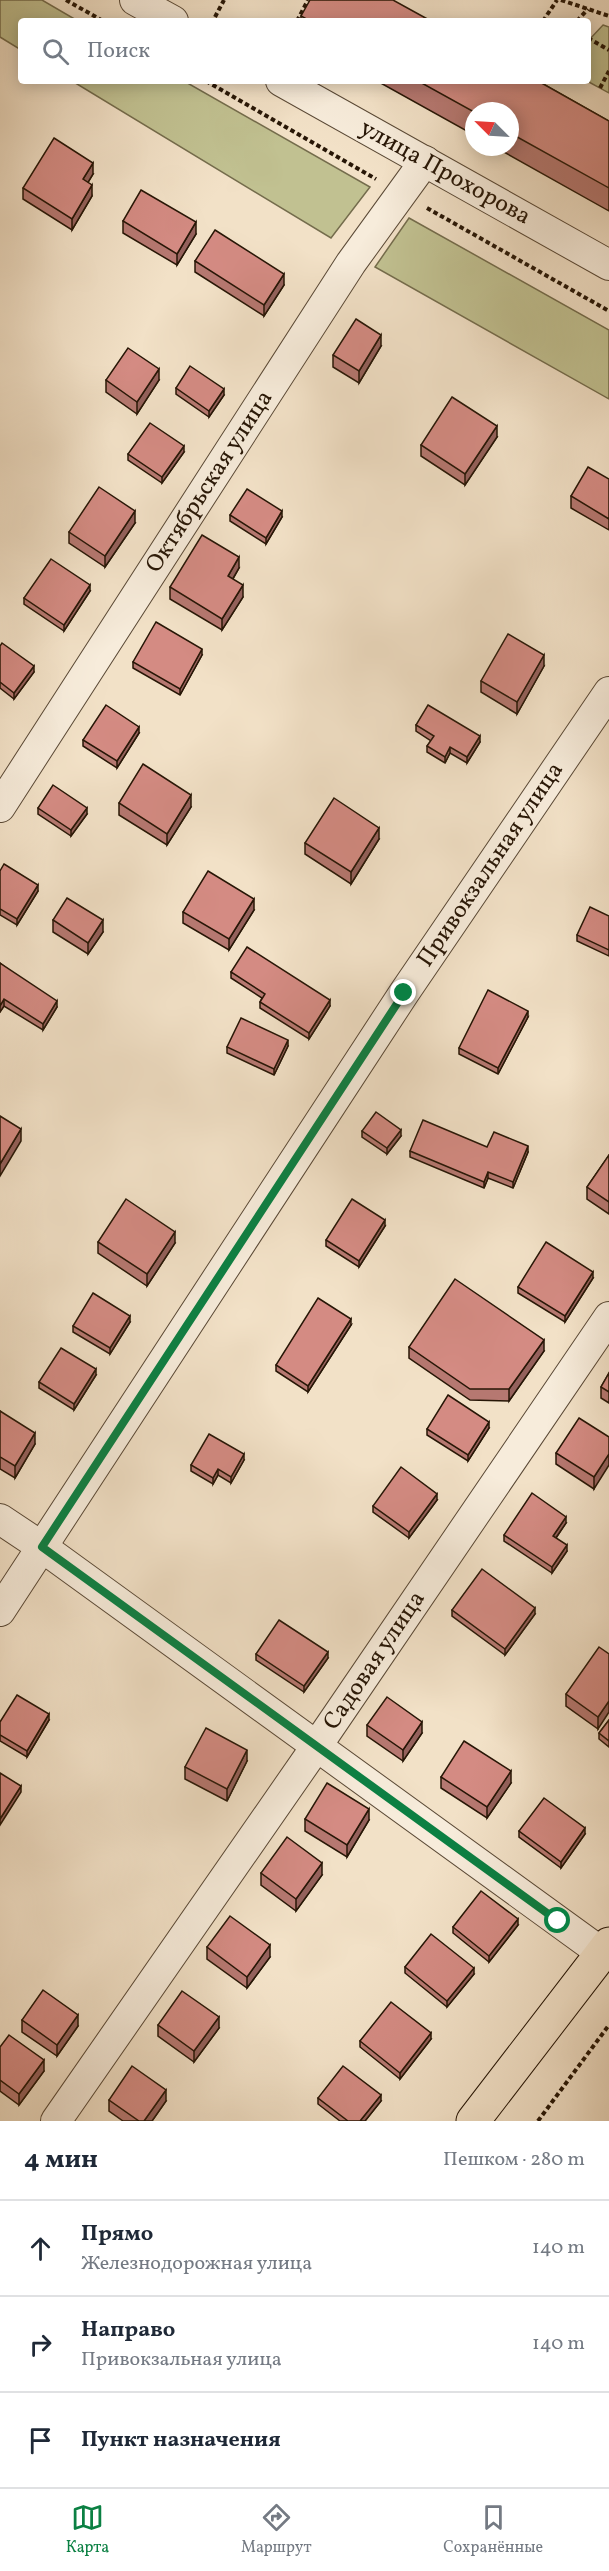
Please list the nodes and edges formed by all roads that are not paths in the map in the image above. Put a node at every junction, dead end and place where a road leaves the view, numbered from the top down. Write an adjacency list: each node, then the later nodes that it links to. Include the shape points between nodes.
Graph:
1 (135, 0): 2 (street)
2 (168, 18)
3 (286, 84): 4 (street, улица Прохорова)
4 (425, 161): 5 (street, улица Прохорова); 7 (street, Октябрьская улица, via 351,263)
5 (609, 265)
6 (609, 692): 10 (street, Привокзальная улица, via 404,993)
7 (0, 807)
8 (609, 1317): 12 (street, Садовая улица)
9 (0, 1519): 10 (street)
10 (42, 1547): 11 (street, Привокзальная улица); 12 (street)
11 (0, 1611)
12 (316, 1747): 13 (street); 14 (street, Садовая улица)
13 (605, 1948): 15 (main road)
14 (56, 2121)
15 (473, 2121)

